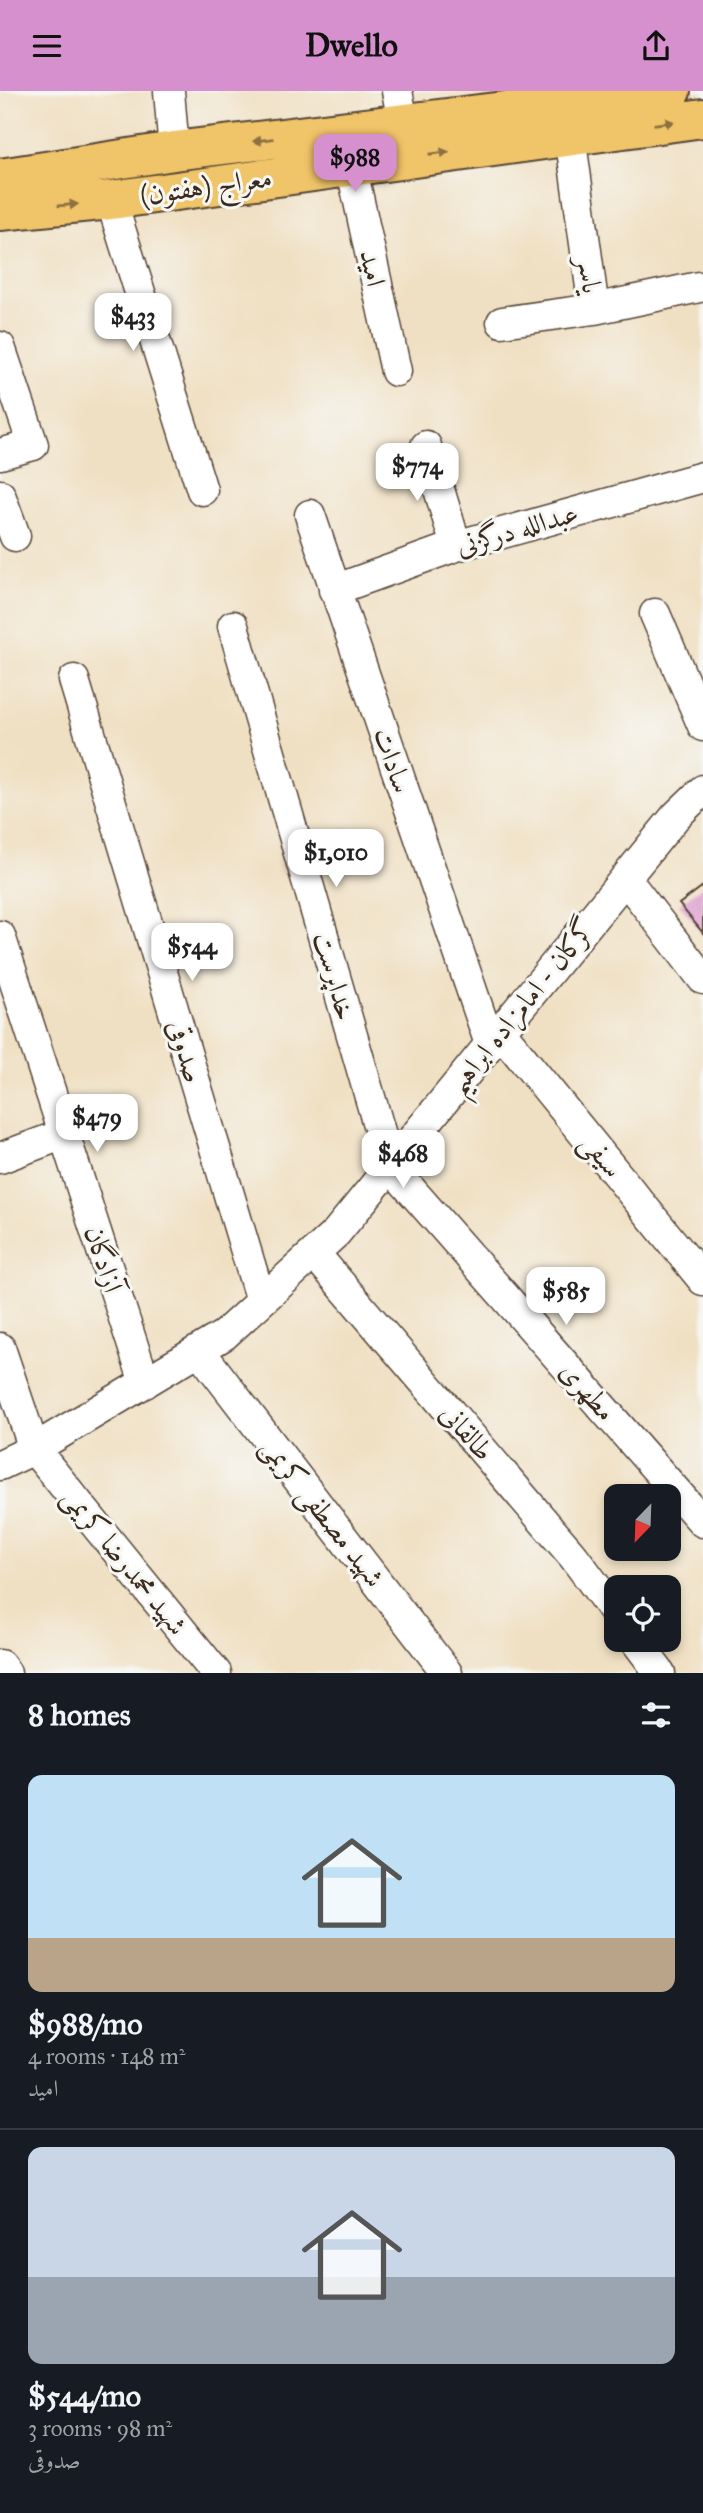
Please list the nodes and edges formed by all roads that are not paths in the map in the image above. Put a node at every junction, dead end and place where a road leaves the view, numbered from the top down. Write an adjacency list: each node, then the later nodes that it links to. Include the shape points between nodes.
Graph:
1 (169, 91): 6 (street)
2 (671, 91): 3 (main road, معراج (هفتون))
3 (400, 106): 6 (main road, معراج (هفتون), one-way to 6)
4 (703, 118): 5 (main road, معراج (هفتون), one-way to 4)
5 (570, 135): 7 (main road, معراج (هفتون), one-way to 5); 12 (street, یاسر)
6 (174, 151): 8 (main road, معراج (هفتون))
7 (351, 165): 9 (main road, معراج (هفتون)); 15 (street, امید)
8 (0, 178)
9 (111, 200): 10 (main road, معراج (هفتون), one-way to 9); 19 (street)
10 (0, 211)
11 (699, 287): 12 (street, یاسر)
12 (594, 309): 13 (street)
13 (502, 322)
14 (0, 347): 17 (street, via 33,445)
15 (396, 371)
16 (426, 446): 23 (street)
17 (0, 454)
18 (703, 477): 23 (street, عبدالله درگزنی)
19 (202, 490)
20 (0, 495): 22 (street)
21 (310, 515): 24 (street, سادات)
22 (15, 536)
23 (456, 546): 24 (street, عبدالله درگزنی)
24 (334, 590): 34 (street, سادات)
25 (655, 614): 28 (street)
26 (233, 626): 37 (street, خداپرست)
27 (74, 680): 40 (street, صدوقی)
28 (703, 726)
29 (703, 790): 30 (street, گرکان - امامزاده ابراهیم)
30 (625, 879): 32 (street); 34 (street, گرکان - امامزاده ابراهیم)
31 (0, 939): 33 (street, آزادگان)
32 (703, 979)
33 (13, 1019): 35 (street, آزادگان)
34 (495, 1037): 37 (street, گرکان - امامزاده ابراهیم); 39 (street, سیفی)
35 (64, 1135): 36 (street); 43 (street, آزادگان)
36 (0, 1158)
37 (390, 1166): 38 (street, گرکان - امامزاده ابراهیم); 46 (street, مطهری)
38 (314, 1253): 40 (street, گرکان - امامزاده ابراهیم); 47 (street, طالقانی)
39 (703, 1280)
40 (261, 1301): 42 (street, گرکان - امامزاده ابراهیم, via 224,1335)
41 (0, 1348): 44 (street)
42 (199, 1350): 43 (street, گرکان - امامزاده ابراهیم); 52 (street, شهید مصطفی کریمی)
43 (145, 1383): 44 (street, گرکان - امامزاده ابراهیم)
44 (34, 1449): 45 (street, گرکان - امامزاده ابراهیم); 51 (street, شهید محمدرضا کریمی)
45 (0, 1465)
46 (703, 1522)
47 (604, 1597)
48 (644, 1652): 53 (street)
49 (0, 1665): 50 (street)
50 (6, 1673)
51 (216, 1673)
52 (447, 1673)
53 (660, 1673)

